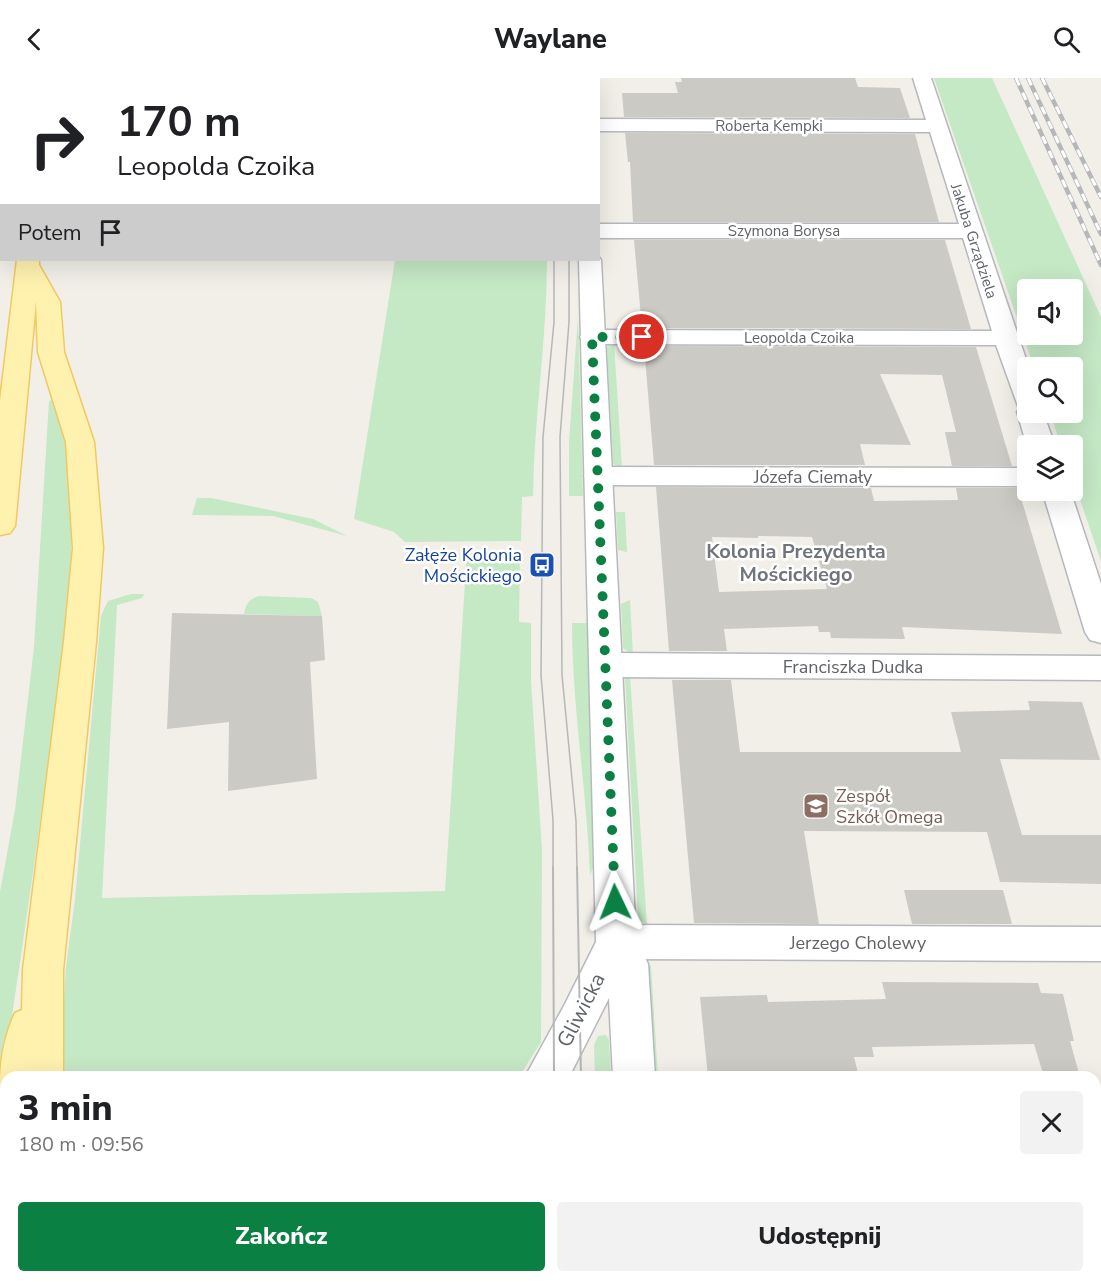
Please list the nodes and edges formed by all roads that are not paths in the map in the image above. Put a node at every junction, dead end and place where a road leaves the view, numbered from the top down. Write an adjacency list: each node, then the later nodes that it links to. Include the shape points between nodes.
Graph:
1 (922, 78): 3 (street, Jakuba Grządziela)
2 (600, 126): 3 (street, Roberta Kempki)
3 (939, 126): 5 (street, Jakuba Grządziela)
4 (600, 231): 5 (street, Szymona Borysa)
5 (970, 231): 9 (street, Jakuba Grządziela)
6 (590, 261): 8 (street, Gliwicka)
7 (27, 262): 14 (main road); 20 (main road, via 48,302 51,352 80,442 88,548)
8 (592, 337): 9 (street, Leopolda Czoika); 11 (street, Gliwicka)
9 (1005, 338): 10 (street, Jakuba Grządziela)
10 (1017, 372)
11 (598, 476): 12 (street, Józefa Ciemały); 16 (street, Gliwicka)
12 (1017, 477)
13 (1059, 501): 15 (street)
14 (0, 526)
15 (1101, 632)
16 (606, 665): 17 (street, Franciszka Dudka); 18 (street, Gliwicka)
17 (1101, 668)
18 (616, 942): 19 (street, Jerzego Cholewy); 23 (street, Gliwicka); 24 (street, Gliwicka, via 628,964)
19 (1101, 944)
20 (42, 975): 21 (main road); 22 (main road)
21 (18, 1071)
22 (42, 1071)
23 (549, 1071)
24 (634, 1071)

